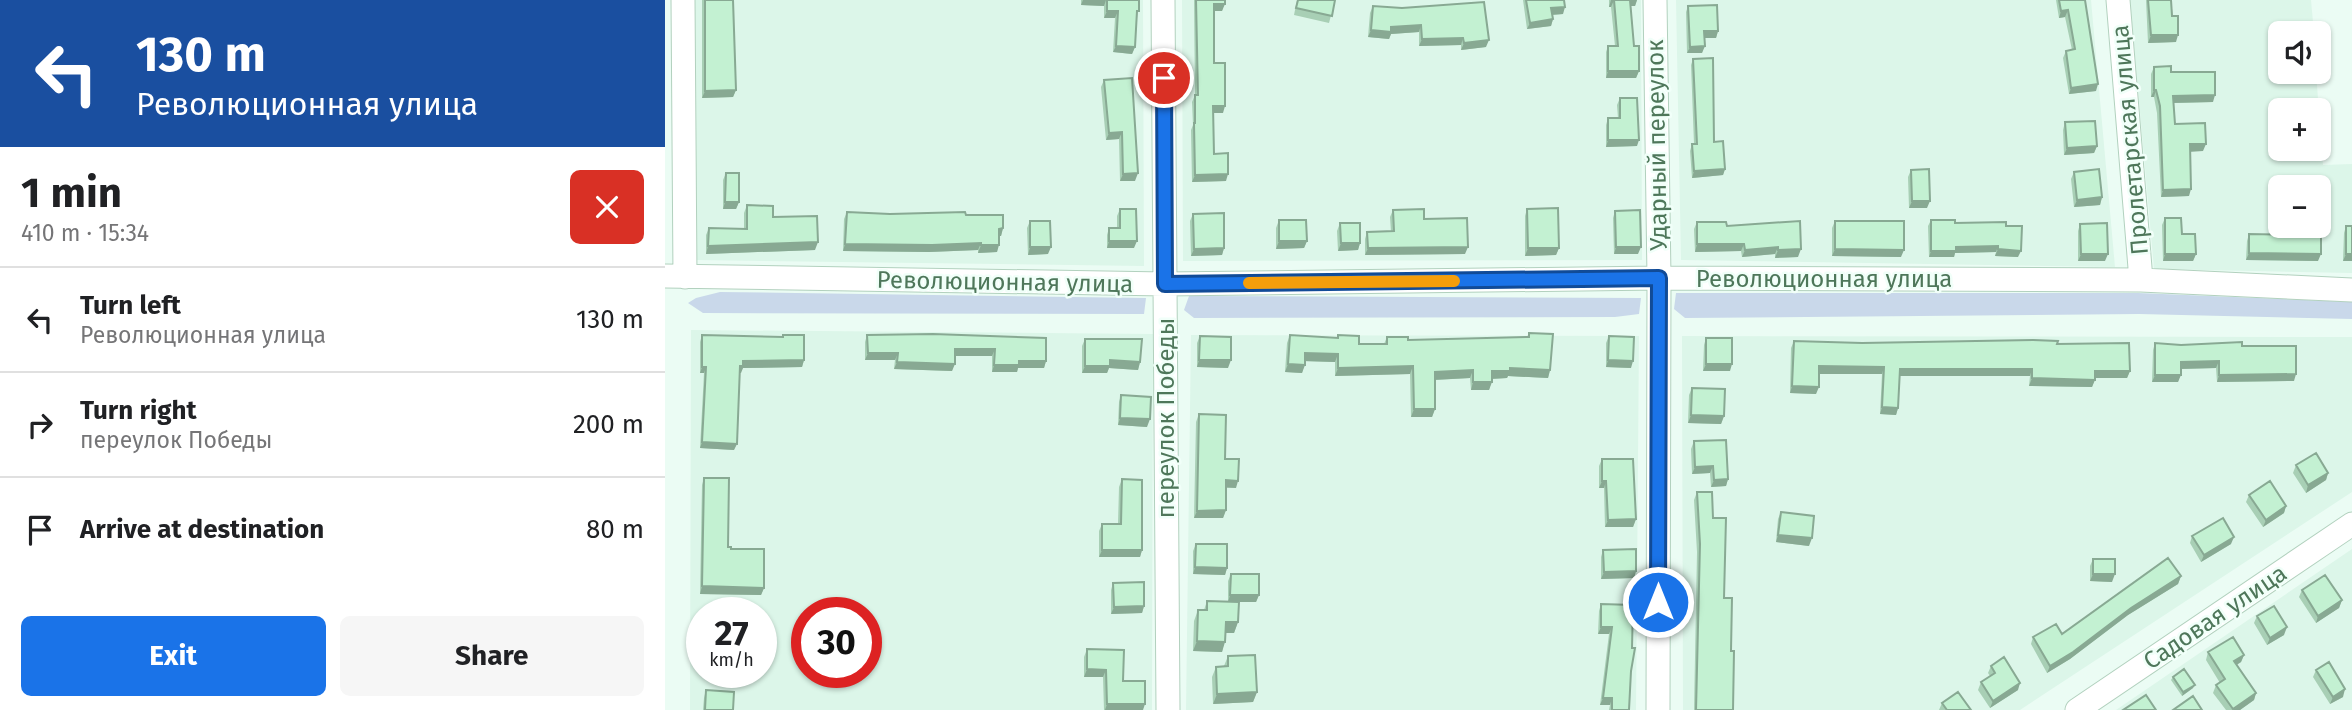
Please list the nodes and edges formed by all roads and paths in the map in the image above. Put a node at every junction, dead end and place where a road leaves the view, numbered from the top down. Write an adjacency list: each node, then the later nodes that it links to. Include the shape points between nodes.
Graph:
1 (683, 0): 5 (street)
2 (1163, 0): 8 (street, переулок Победы)
3 (1655, 0): 6 (street, Ударный переулок)
4 (2118, 0): 7 (street, Пролетарская улица)
5 (675, 276): 8 (street, Революционная улица)
6 (1659, 278): 7 (street, Революционная улица); 8 (street, Революционная улица); 12 (street, Ударный переулок)
7 (2141, 280): 9 (street, Революционная улица)
8 (1165, 284): 11 (street, переулок Победы)
9 (2352, 290)
10 (2352, 524): 13 (street, Садовая улица)
11 (1168, 710)
12 (1658, 710)
13 (2077, 710)

